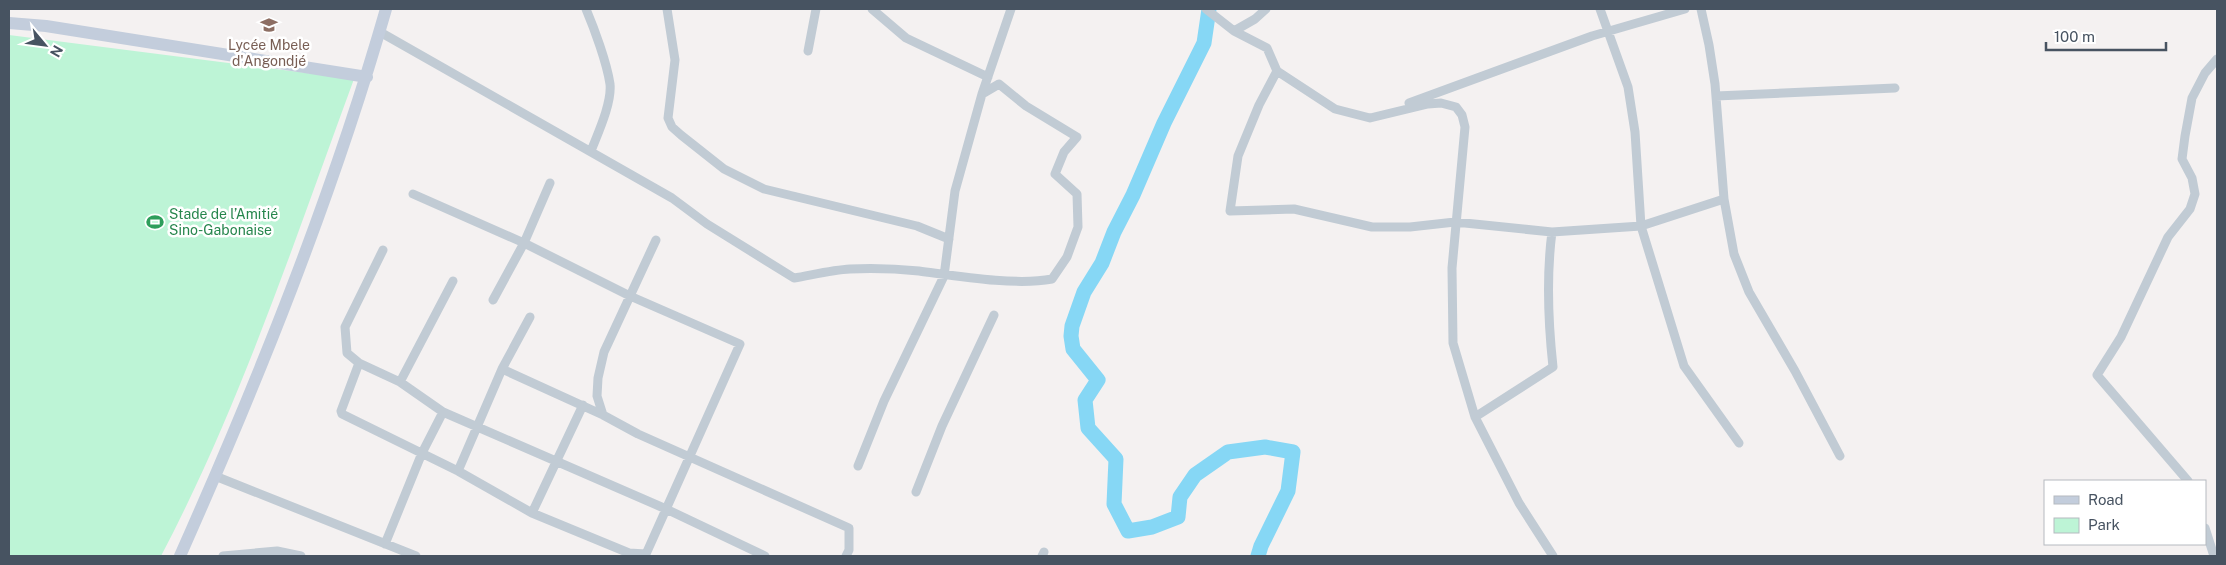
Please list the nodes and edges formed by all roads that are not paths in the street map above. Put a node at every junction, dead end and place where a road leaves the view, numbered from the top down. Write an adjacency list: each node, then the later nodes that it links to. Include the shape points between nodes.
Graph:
1 (386, 9): 15 (main road)
2 (586, 9): 25 (street, via 610,85 604,120)
3 (667, 9): 32 (street, via 675,60 668,118 681,135 724,169 764,189 917,226)
4 (816, 9): 16 (street)
5 (872, 9): 20 (street, via 906,38)
6 (1011, 9): 20 (street)
7 (1206, 9): 13 (street)
8 (1266, 9): 13 (street)
9 (1600, 9): 14 (street)
10 (1685, 9): 14 (street)
11 (1701, 9): 23 (street)
12 (9, 23): 19 (main road, via 46,26)
13 (1234, 31): 18 (street, via 1266,48)
14 (1608, 31): 24 (street); 30 (street, via 1628,87 1635,132)
15 (380, 32): 19 (main road); 25 (street)
16 (808, 51)
17 (2217, 59): 58 (street, via 2205,73 2192,98 2185,136 2182,160 2192,178 2195,194 2190,208 2168,237 2120,337 2097,375)
18 (1276, 71): 24 (street, via 1335,109); 29 (street, via 1238,156 1230,211 1294,209 1372,227)
19 (367, 77): 57 (main road, via 272,342)
20 (988, 77): 22 (street)
21 (1895, 88): 23 (street)
22 (982, 94): 32 (street, via 955,191); 36 (street, via 999,84 1026,106 1077,137 1064,152 1055,174 1077,194 1078,227 1067,258 1052,279)
23 (1716, 96): 28 (street)
24 (1370, 118): 29 (street, via 1428,104 1456,107 1465,127)
25 (591, 151): 36 (street, via 672,198 707,224 794,278 850,269 918,271)
26 (550, 183): 34 (street)
27 (413, 194): 34 (street)
28 (1724, 198): 30 (street); 53 (street, via 1734,254 1749,292)
29 (1455, 222): 31 (street); 48 (street, via 1453,343)
30 (1640, 226): 31 (street); 50 (street, via 1684,366)
31 (1552, 232): 48 (street, via 1548,260 1548,308 1553,367)
32 (949, 239): 36 (street)
33 (656, 240): 38 (street)
34 (524, 244): 38 (street); 39 (street)
35 (383, 250): 42 (street, via 345,327 347,353)
36 (944, 276): 55 (street, via 884,401)
37 (452, 281): 44 (street)
38 (630, 296): 47 (street, via 604,352 598,378 597,396); 52 (street, via 740,344)
39 (494, 300)
40 (994, 315): 59 (street, via 942,426)
41 (530, 317): 43 (street)
42 (359, 363): 44 (street); 51 (street, via 340,411 342,414)
43 (502, 368): 45 (street); 49 (street)
44 (400, 382): 46 (street)
45 (583, 405): 47 (street); 54 (street)
46 (443, 412): 49 (street); 51 (street)
47 (603, 415): 52 (street)
48 (1475, 417): 72 (street, via 1519,503)
49 (477, 428): 54 (street); 56 (street)
50 (1739, 443)
51 (422, 453): 56 (street); 63 (street)
52 (689, 456): 60 (street); 71 (street, via 849,528)
53 (1840, 456)
54 (556, 461): 60 (street); 61 (street)
55 (858, 466)
56 (458, 471): 61 (street)
57 (215, 476): 63 (street); 66 (main road)
58 (2187, 480)
59 (916, 492)
60 (666, 509): 64 (street); 65 (street)
61 (532, 513): 65 (street, via 629,553)
62 (2206, 531): 73 (street)
63 (385, 544): 69 (street)
64 (751, 554): 70 (street)
65 (645, 555)
66 (180, 556)
67 (223, 556): 68 (street, via 277,551)
68 (301, 556)
69 (416, 556)
70 (765, 556)
71 (846, 556)
72 (1553, 556)
73 (2214, 556)

